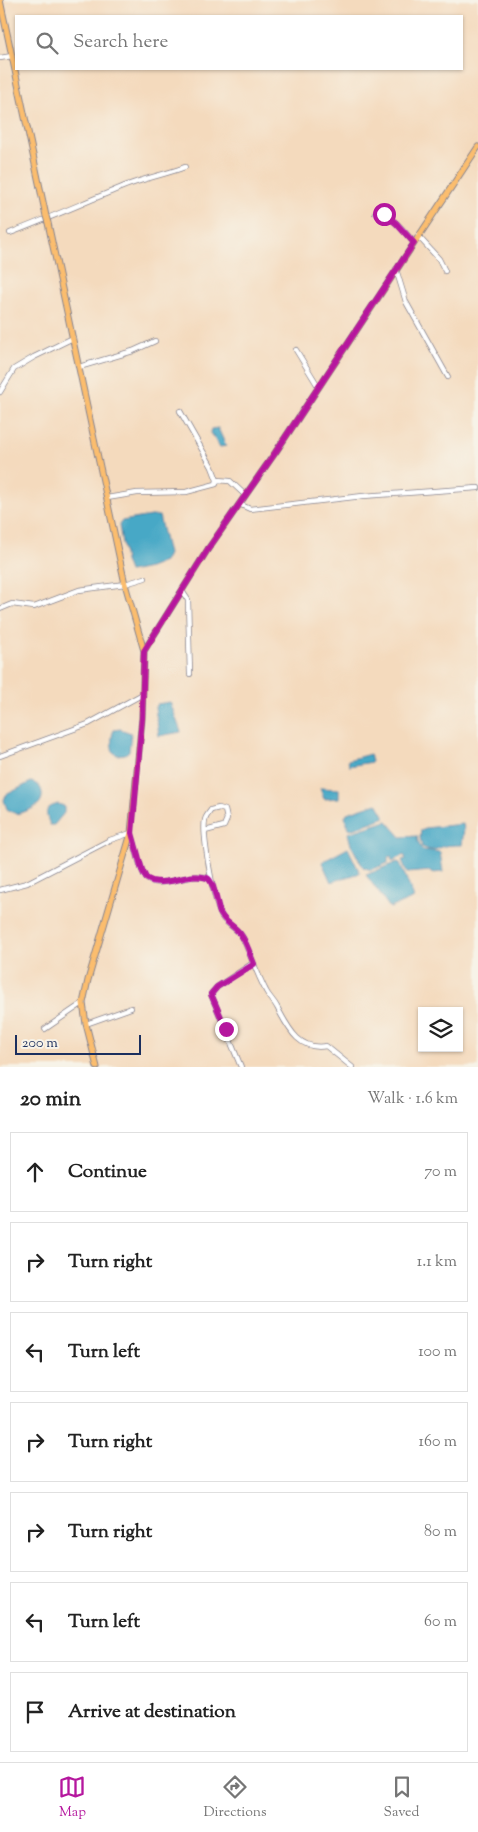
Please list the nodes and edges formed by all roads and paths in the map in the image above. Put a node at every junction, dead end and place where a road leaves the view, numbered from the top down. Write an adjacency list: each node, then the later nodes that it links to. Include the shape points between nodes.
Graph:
1 (0, 0): 2 (main road)
2 (12, 56): 3 (street); 12 (main road, bridge)
3 (0, 58)
4 (478, 147): 8 (main road)
5 (185, 167): 7 (street, via 122,187)
6 (375, 213): 9 (street, via 386,216)
7 (10, 232)
8 (418, 236): 9 (main road); 11 (street, via 439,259)
9 (414, 243): 10 (main road)
10 (396, 269): 16 (street, via 406,302); 17 (main road)
11 (445, 271)
12 (73, 338): 15 (main road); 18 (street, via 14,369)
13 (155, 342): 15 (street)
14 (296, 350): 17 (street)
15 (79, 367): 23 (main road)
16 (448, 377)
17 (318, 386): 22 (main road)
18 (0, 392)
19 (180, 411): 20 (street)
20 (217, 480): 22 (street, via 230,481); 23 (street, via 216,484 186,492 137,493)
21 (478, 488): 24 (street, via 363,496 250,510)
22 (244, 495): 24 (main road)
23 (107, 498): 26 (main road)
24 (240, 504): 27 (main road)
25 (145, 578): 26 (street)
26 (125, 584): 28 (street, via 79,590 34,607 12,604); 29 (main road)
27 (182, 591): 29 (main road); 30 (street, via 188,600)
28 (0, 609)
29 (144, 651): 31 (main road)
30 (190, 674)
31 (144, 694): 32 (street, via 88,724); 34 (main road)
32 (0, 756)
33 (205, 831): 33 (street, via 224,826 227,819 225,810 211,810 205,818); 35 (street)
34 (132, 833): 35 (street, via 142,870 150,881 188,877); 36 (street, via 110,840 27,882); 38 (main road)
35 (212, 881): 37 (street, via 223,919 242,936)
36 (0, 890)
37 (254, 964): 43 (street, via 211,994); 44 (street, via 293,1035 309,1046 326,1046)
38 (83, 1003): 40 (main road); 41 (street)
39 (132, 1008): 40 (street)
40 (86, 1024): 42 (main road)
41 (45, 1028)
42 (97, 1067)
43 (241, 1067)
44 (352, 1067)

